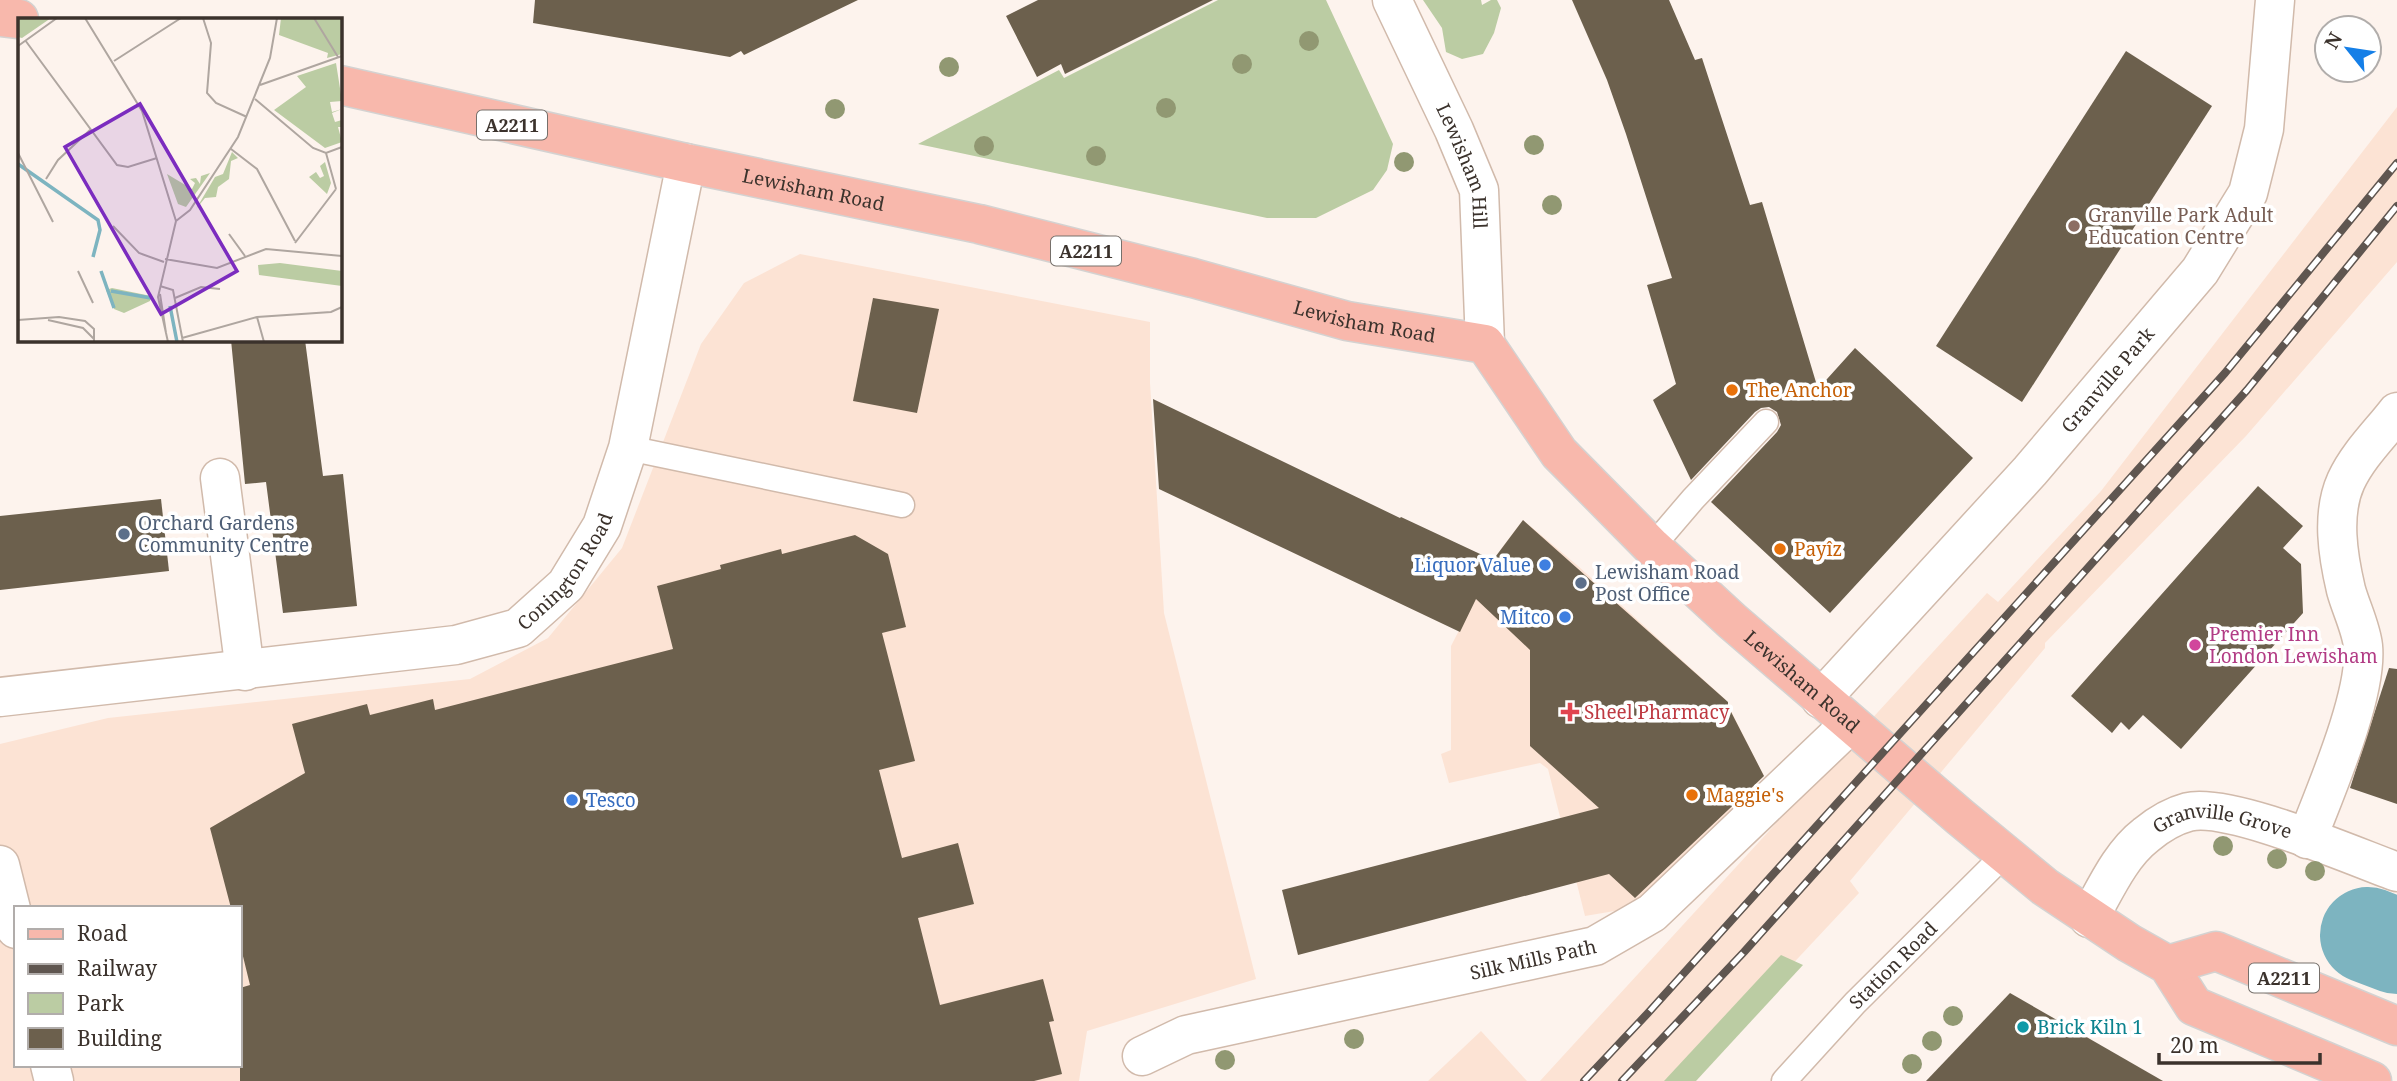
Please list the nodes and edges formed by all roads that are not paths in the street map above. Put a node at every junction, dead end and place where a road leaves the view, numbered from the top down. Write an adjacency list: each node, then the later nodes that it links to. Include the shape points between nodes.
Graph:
1 (1392, 0): 7 (street, Lewisham Hill, via 1479,190)
2 (2275, 0): 16 (street, Granville Park, via 2263,129 2248,193 2200,271 2030,471)
3 (0, 18): 4 (main road)
4 (18, 19)
5 (341, 85): 6 (main road, Lewisham Road / A2211)
6 (686, 163): 7 (main road, Lewisham Road / A2211, via 979,223 1346,321); 10 (street, Conington Road)
7 (1485, 344): 13 (main road, Lewisham Road, via 1559,453)
8 (2397, 412): 17 (street, via 2346,481 2337,518 2340,562 2363,645 2361,682)
9 (1766, 422): 13 (lane)
10 (628, 448): 12 (lane); 14 (street, Conington Road, via 602,526 566,585 518,628 456,645)
11 (220, 478): 14 (street)
12 (902, 505)
13 (1652, 547): 16 (main road, Lewisham Road)
14 (245, 671): 15 (street, Conington Road)
15 (0, 697)
16 (1836, 712): 18 (main road, Lewisham Road); 25 (street, Silk Mills Path, via 1652,914 1595,946 1186,1035)
17 (2307, 839): 20 (street, Granville Grove); 21 (street, Granville Grove, via 2253,820 2210,811 2189,812 2144,835 2120,863)
18 (2005, 854): 21 (main road, Lewisham Road); 26 (lane, Station Road, via 1855,1003)
19 (0, 865): 22 (street)
20 (2397, 872)
21 (2090, 918): 23 (main road, Lewisham Road)
22 (14, 921)
23 (2168, 965): 24 (main road, A2211, via 2216,951); 27 (main road, Lewisham Road, via 2194,1006)
24 (2397, 1026)
25 (1142, 1056)
26 (1784, 1081)
27 (2372, 1081)

